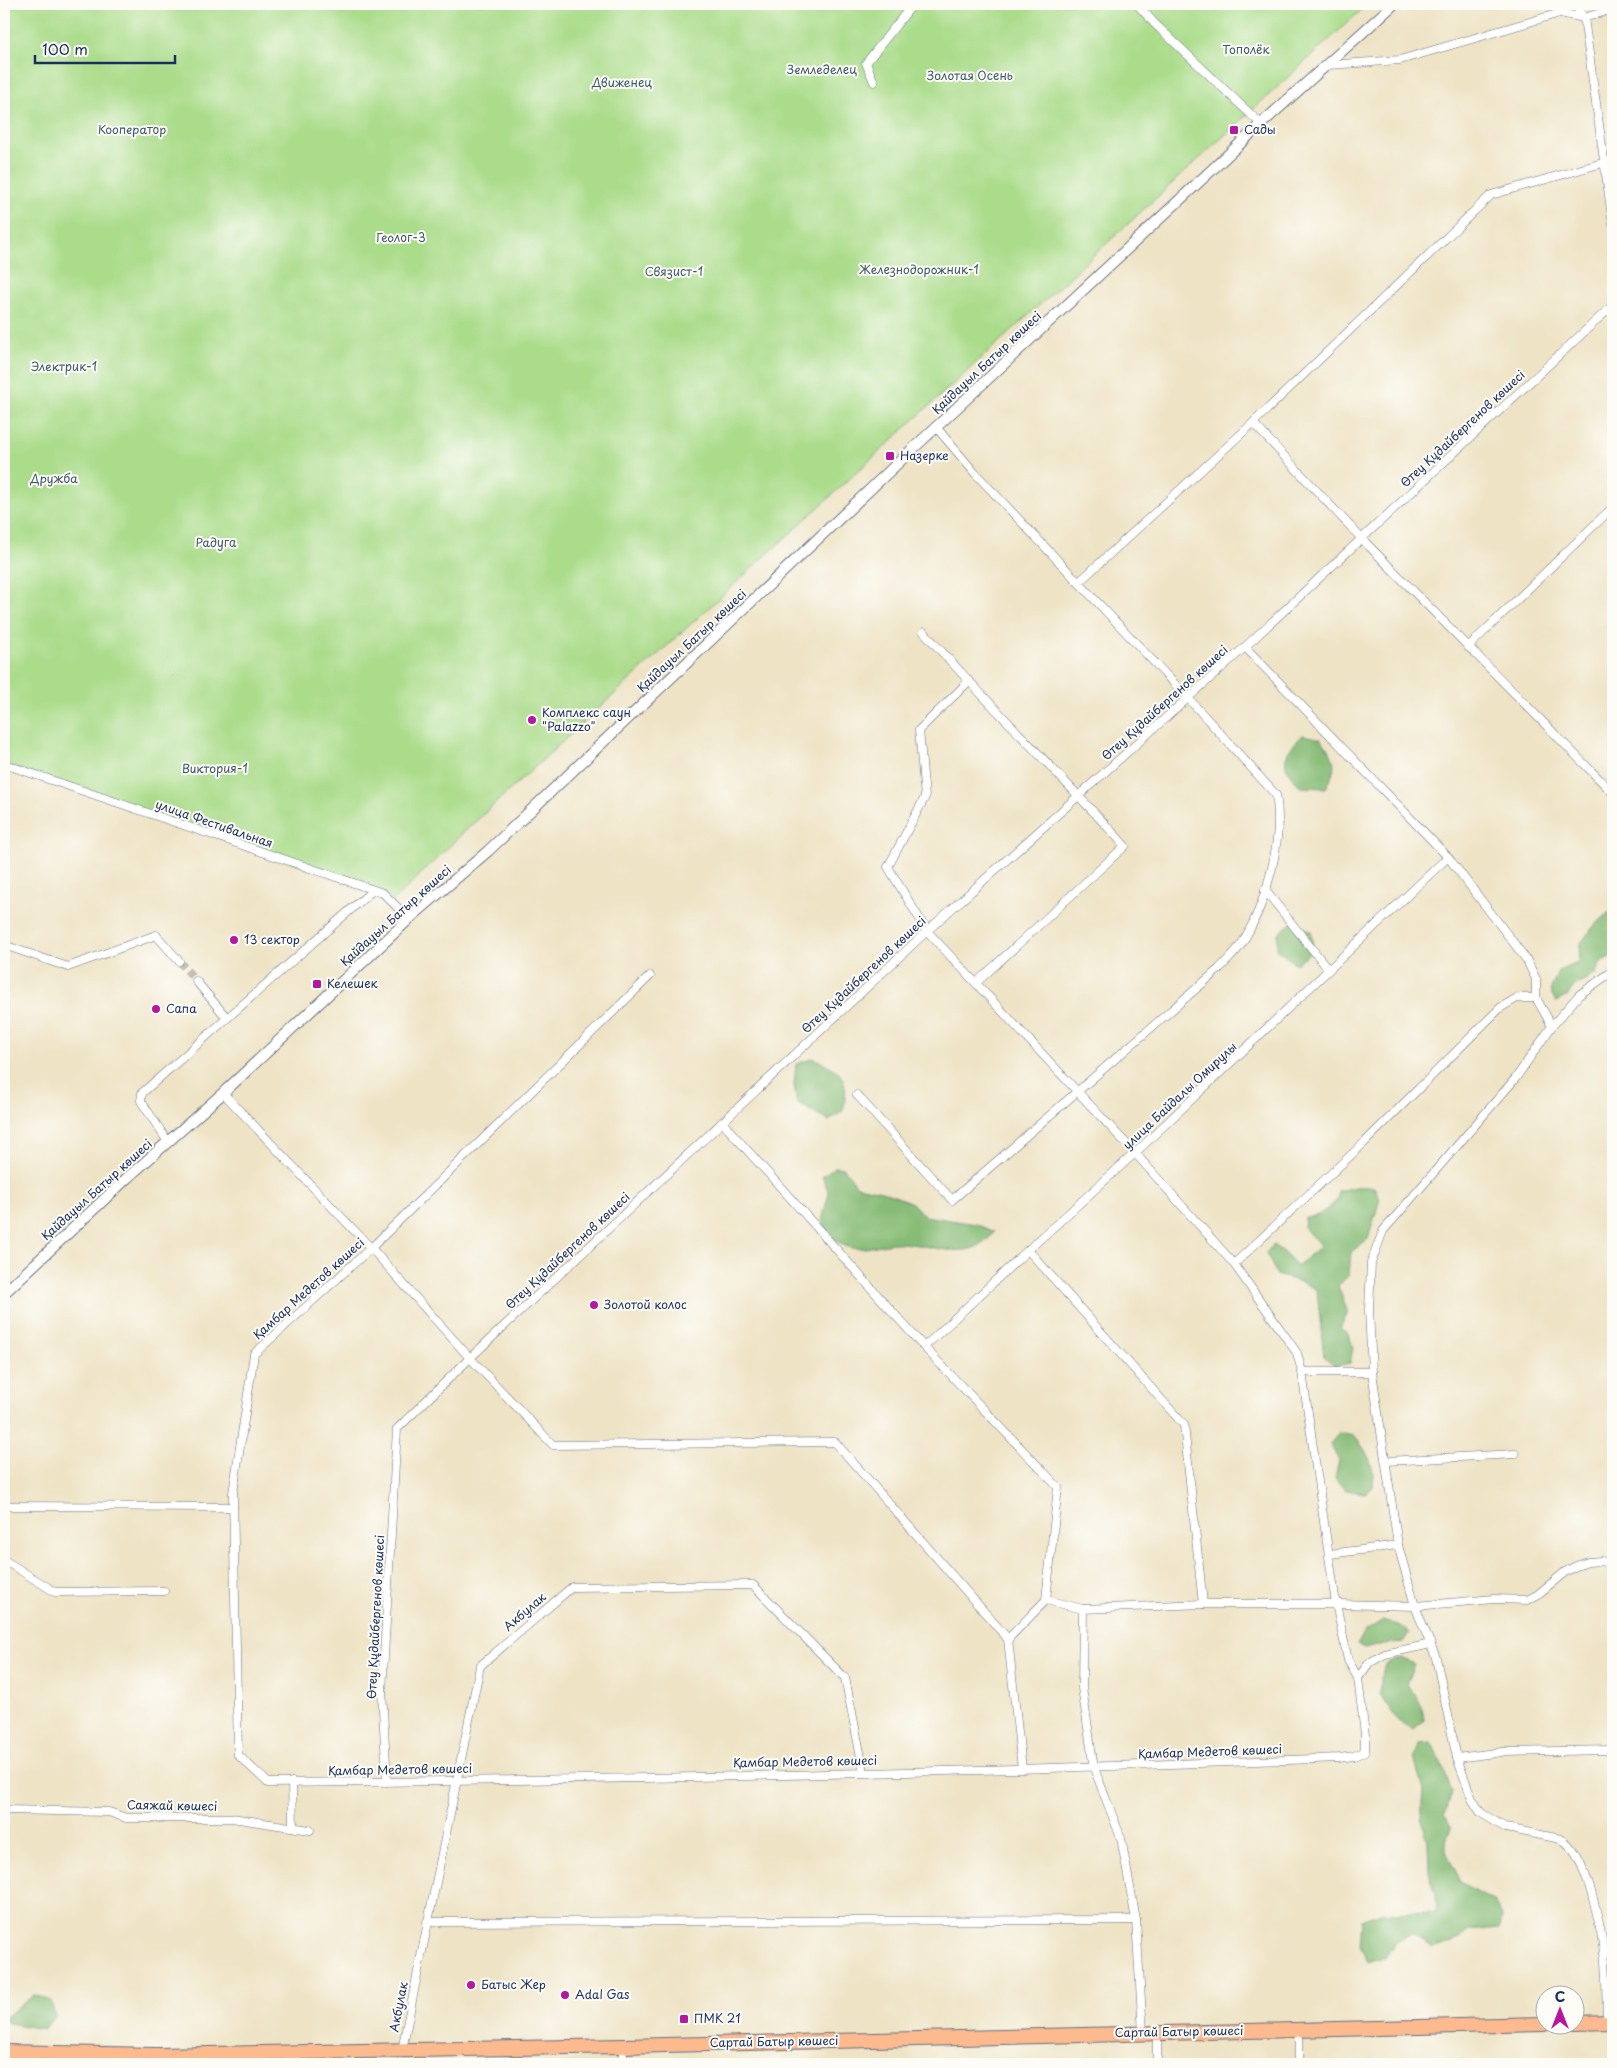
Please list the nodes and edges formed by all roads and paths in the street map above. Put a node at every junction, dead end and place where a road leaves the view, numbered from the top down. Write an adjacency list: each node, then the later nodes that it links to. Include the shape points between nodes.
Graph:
1 (913, 4): 8 (street, via 866,63)
2 (1137, 4): 9 (street)
3 (1394, 4): 7 (street, Қайдауыл Батыр көшесі)
4 (1574, 4): 6 (street)
5 (1613, 9): 6 (street)
6 (1584, 18): 7 (street, via 1560,13 1400,60); 11 (street)
7 (1328, 65): 9 (street, Қайдауыл Батыр көшесі)
8 (874, 82)
9 (1261, 124): 15 (street, Қайдауыл Батыр көшесі)
10 (1613, 160): 11 (street)
11 (1604, 162): 12 (street); 14 (street, via 1491,195)
12 (1613, 224)
13 (1613, 305): 17 (street, Өтеу Құдайбергенов көшесі)
14 (1253, 423): 17 (street); 18 (street)
15 (936, 427): 18 (street); 30 (street, Қайдауыл Батыр көшесі, via 522,819)
16 (1613, 506): 21 (street)
17 (1362, 539): 20 (street, Өтеу Құдайбергенов көшесі); 21 (street)
18 (1078, 582): 23 (street)
19 (924, 632): 22 (street)
20 (1245, 647): 23 (street, Өтеу Құдайбергенов көшесі); 27 (street)
21 (1468, 647): 25 (street)
22 (968, 682): 26 (street); 31 (street, via 919,730 925,797 888,867)
23 (1188, 698): 26 (street, Өтеу Құдайбергенов көшесі); 29 (street, via 1276,795 1279,811 1276,844)
24 (4, 764): 28 (street, улица Фестивальная)
25 (1613, 793)
26 (1079, 795): 31 (street, Өтеу Құдайбергенов көшесі); 38 (street, via 1125,846)
27 (1448, 857): 34 (street, улица Байдалы Омирулы); 39 (street, via 1526,958 1536,979)
28 (373, 890): 30 (street, улица Фестивальная, via 383,893); 40 (street)
29 (1266, 890): 34 (street); 42 (street, via 1243,942 1219,970)
30 (409, 919): 43 (street, Қайдауыл Батыр көшесі)
31 (927, 931): 38 (street); 45 (street, Өтеу Құдайбергенов көшесі)
32 (4, 945): 33 (street, via 68,967 156,936)
33 (179, 961)
34 (1329, 970): 47 (street, улица Байдалы Омирулы)
35 (1613, 971): 41 (street, via 1579,995)
36 (650, 976): 48 (street, Қамбар Медетов көшесі)
37 (196, 980): 40 (street)
38 (976, 984): 42 (street)
39 (1536, 998): 41 (street); 50 (street, via 1517,998 1500,1008 1365,1142)
40 (227, 1018): 46 (street, via 141,1096 141,1101)
41 (1552, 1026): 55 (street, via 1515,1080 1383,1231 1371,1263)
42 (1076, 1092): 44 (street, via 952,1200); 47 (street)
43 (223, 1093): 46 (street, Қайдауыл Батыр көшесі); 48 (street)
44 (857, 1095)
45 (722, 1122): 52 (street); 53 (street, Өтеу Құдайбергенов көшесі)
46 (168, 1142): 51 (street, Қайдауыл Батыр көшесі)
47 (1135, 1154): 49 (street, улица Байдалы Омирулы); 50 (street)
48 (371, 1248): 53 (street); 59 (street, Қамбар Медетов көшесі, via 254,1354)
49 (1028, 1250): 52 (street, улица Байдалы Омирулы); 66 (street, via 1184,1425)
50 (1234, 1264): 54 (street, via 1297,1353)
51 (4, 1293)
52 (924, 1347): 65 (street, via 1058,1487)
53 (470, 1358): 70 (street, via 553,1445 835,1442); 80 (street, Өтеу Құдайбергенов көшесі, via 397,1429 382,1691)
54 (1302, 1372): 55 (street); 61 (street)
55 (1372, 1372): 57 (street)
56 (1515, 1454): 57 (street)
57 (1386, 1462): 60 (street)
58 (4, 1506): 59 (street)
59 (233, 1506): 79 (street, Қамбар Медетов көшесі, via 238,1755 268,1783)
60 (1398, 1545): 61 (street); 68 (street)
61 (1330, 1554): 67 (street)
62 (4, 1560): 64 (street, via 55,1592)
63 (1613, 1564): 68 (street, via 1601,1561 1576,1566 1527,1600 1494,1599)
64 (164, 1591)
65 (1046, 1600): 69 (street); 70 (street)
66 (1203, 1604): 67 (street); 69 (street)
67 (1336, 1604): 68 (street); 72 (street, via 1348,1660)
68 (1415, 1606): 71 (street)
69 (1083, 1609): 75 (street, via 1082,1688)
70 (1008, 1639): 76 (street)
71 (1431, 1644): 72 (street, via 1384,1654 1369,1663); 74 (street)
72 (1358, 1678): 75 (street, Қамбар Медетов көшесі, via 1365,1751 1354,1756)
73 (1613, 1750): 74 (street, via 1502,1752)
74 (1457, 1758): 87 (street, via 1481,1814 1506,1828 1561,1839 1571,1846 1588,1879)
75 (1094, 1768): 76 (street, Қамбар Медетов көшесі); 84 (street, via 1121,1838)
76 (1022, 1769): 77 (street, Қамбар Медетов көшесі)
77 (864, 1772): 78 (street, Қамбар Медетов көшесі); 78 (street, Акбулак, via 845,1678 753,1585 572,1587 480,1666)
78 (456, 1781): 80 (street, Қамбар Медетов көшесі); 85 (street, Акбулак)
79 (292, 1782): 80 (street, Қамбар Медетов көшесі); 82 (street)
80 (387, 1782)
81 (4, 1810): 82 (street, Саяжай көшесі, via 109,1812 126,1818 232,1818)
82 (293, 1827): 83 (street, Саяжай көшесі)
83 (310, 1830)
84 (1136, 1920): 85 (street); 92 (street)
85 (427, 1922): 94 (street, Акбулак)
86 (1613, 1948): 87 (street)
87 (1604, 1952): 88 (street)
88 (1610, 2022): 89 (highway)
89 (1584, 2023)
90 (1534, 2024): 91 (highway, Сартай Батыр көшесі)
91 (1299, 2030): 92 (highway, Сартай Батыр көшесі); 98 (street)
92 (1150, 2033): 93 (highway, Сартай Батыр көшесі); 97 (street)
93 (623, 2046): 94 (highway, Сартай Батыр көшесі); 96 (street)
94 (402, 2050): 95 (highway, Сартай Батыр көшесі, via 156,2055)
95 (4, 2052)
96 (623, 2064)
97 (1157, 2064)
98 (1299, 2064)

